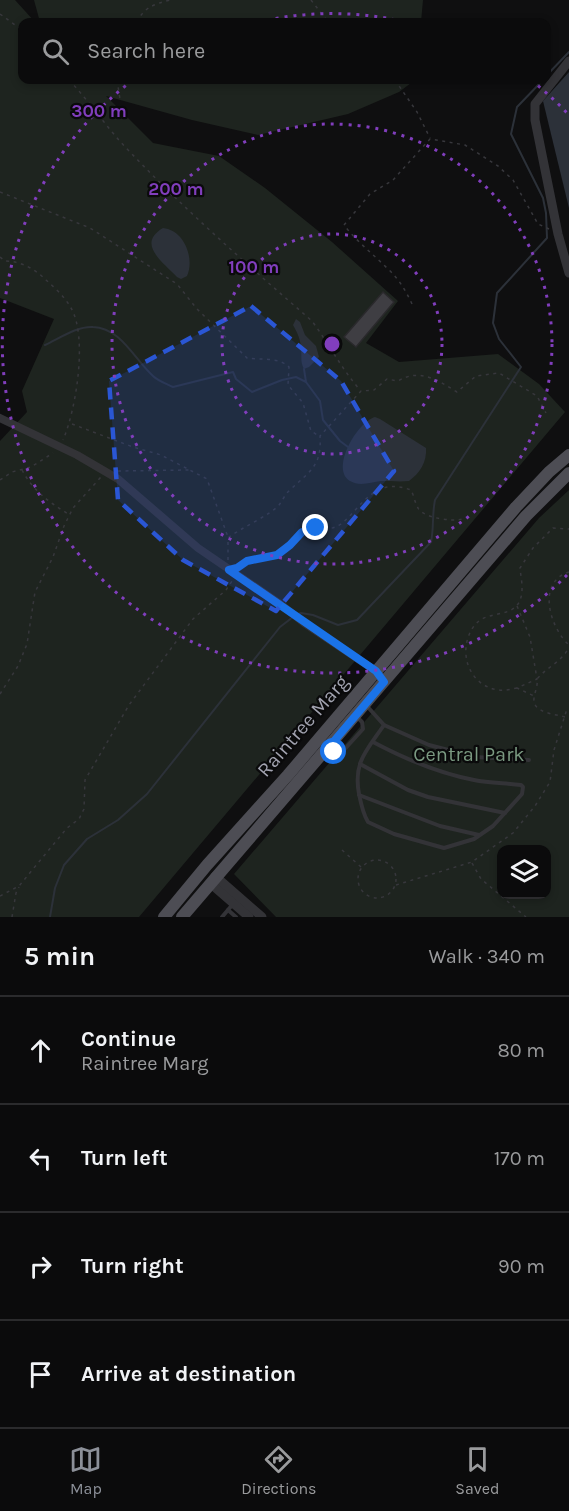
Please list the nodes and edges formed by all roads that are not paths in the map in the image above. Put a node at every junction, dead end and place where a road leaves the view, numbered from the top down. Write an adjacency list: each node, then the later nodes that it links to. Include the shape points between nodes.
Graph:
1 (569, 61): 2 (street, via 536,104 537,135)
2 (569, 273)
3 (0, 418): 6 (street, via 118,479 198,548)
4 (569, 455): 6 (main road, Raintree Marg, via 516,507)
5 (569, 473): 7 (main road, Raintree Marg, via 526,516)
6 (376, 671): 7 (street); 18 (main road, Raintree Marg)
7 (384, 682): 8 (main road, Raintree Marg)
8 (365, 704): 9 (lane); 16 (main road, Raintree Marg)
9 (384, 725): 10 (lane); 11 (lane, via 429,745 475,757)
10 (373, 742): 12 (lane); 14 (lane, via 440,771 521,785 522,794)
11 (529, 760)
12 (360, 764): 13 (lane, via 356,774); 14 (lane, via 428,797)
13 (359, 795): 15 (lane, via 440,826); 15 (lane, via 368,822 394,834 444,848)
14 (506, 814): 15 (lane)
15 (480, 835)
16 (212, 879): 17 (street); 19 (main road, Raintree Marg); 23 (street)
17 (231, 907): 20 (lane); 21 (lane); 22 (street)
18 (164, 917)
19 (182, 917)
20 (222, 917)
21 (236, 917)
22 (249, 917)
23 (262, 917)

